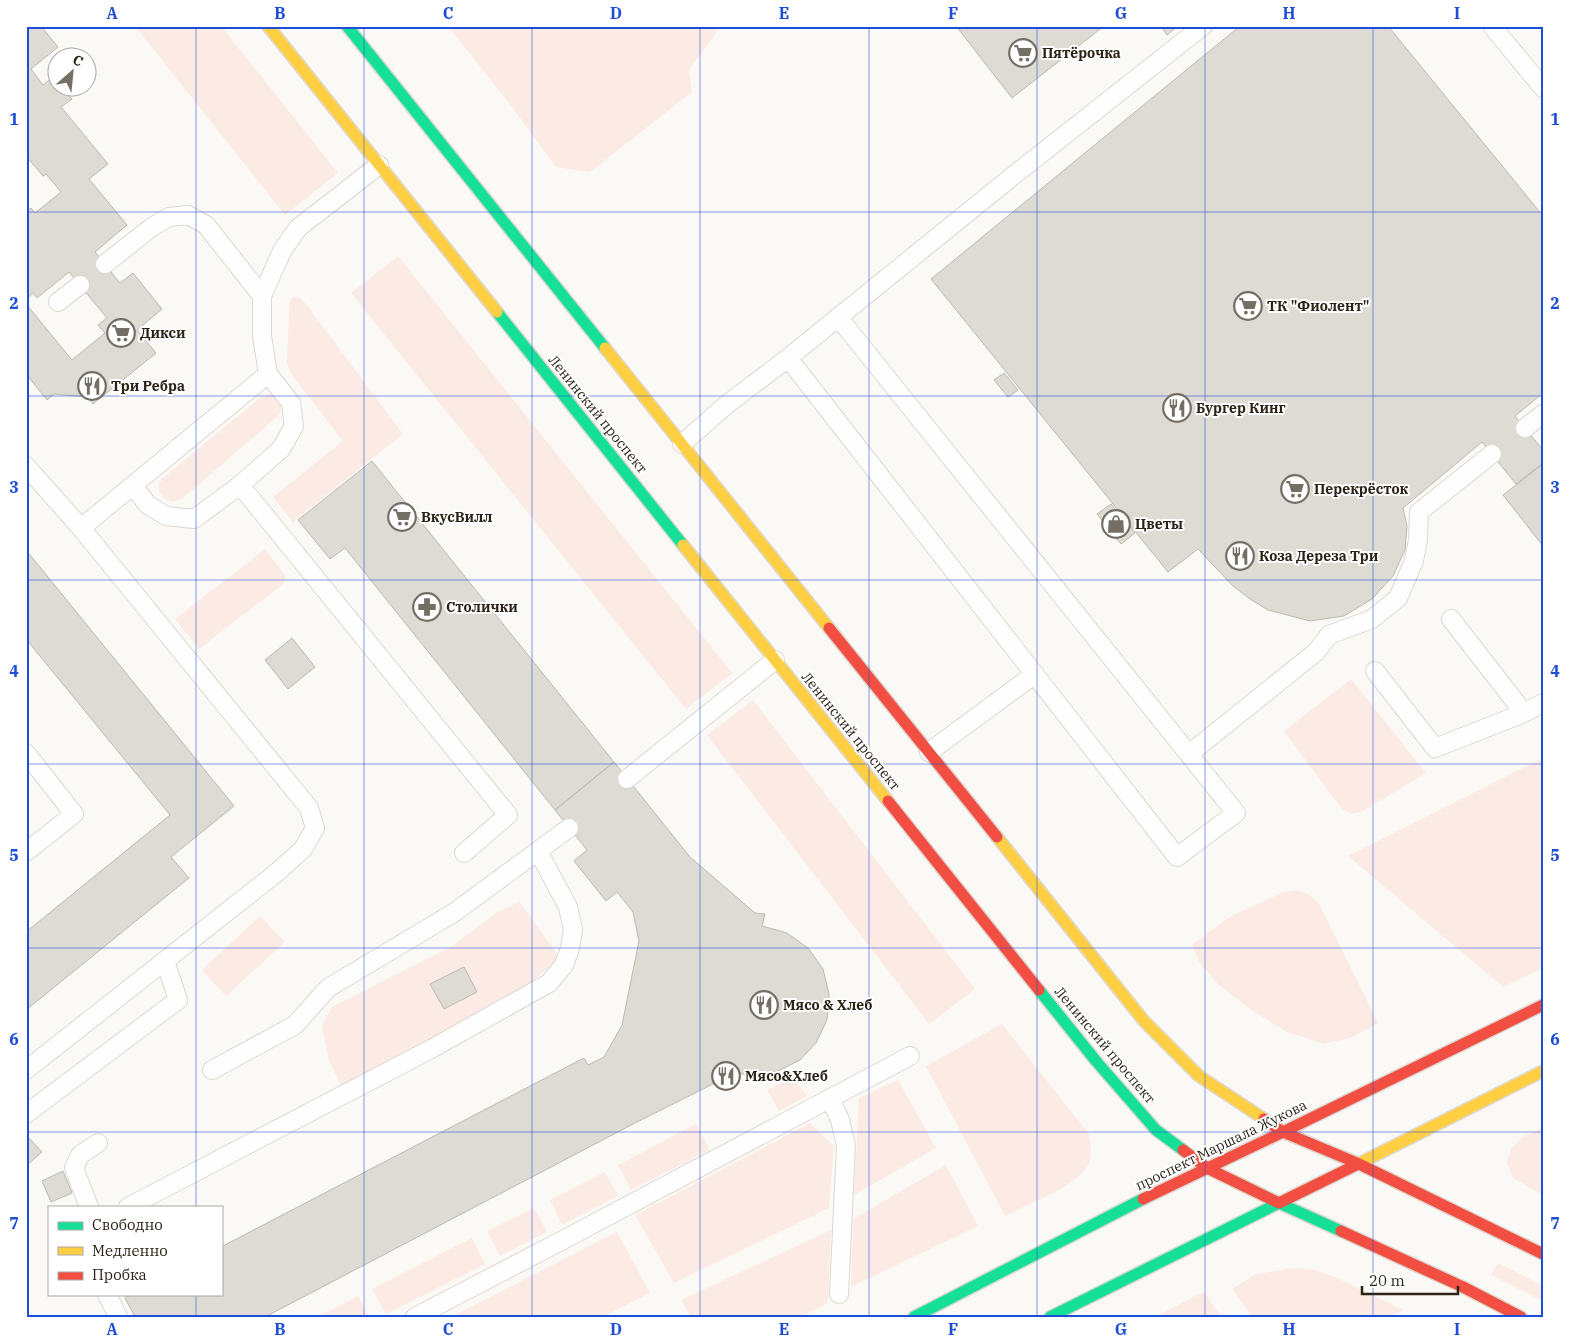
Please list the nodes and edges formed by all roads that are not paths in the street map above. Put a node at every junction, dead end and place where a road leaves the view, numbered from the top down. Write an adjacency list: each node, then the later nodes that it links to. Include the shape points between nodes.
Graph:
1 (268, 26): 6 (main road, Ленинский проспект)
2 (347, 26): 16 (main road)
3 (1203, 26): 11 (lane)
4 (1492, 26): 5 (lane)
5 (1543, 88)
6 (379, 165): 9 (lane, via 298,228 282,251); 23 (main road, Ленинский проспект)
7 (105, 264): 9 (lane, via 152,227 169,217 188,215 206,225)
8 (80, 285): 10 (lane)
9 (262, 296): 13 (lane, via 262,336)
10 (58, 302)
11 (838, 317): 12 (lane); 30 (lane)
12 (788, 358): 16 (lane); 25 (lane)
13 (268, 374): 19 (lane, via 291,403 294,426 281,449); 20 (lane)
14 (1543, 414): 15 (lane)
15 (1525, 428)
16 (682, 444): 28 (main road)
17 (1492, 454): 30 (lane, via 1419,512 1414,561 1398,598 1372,619 1328,635 1316,652)
18 (26, 466): 21 (lane)
19 (240, 485): 20 (lane, via 194,519 166,516 148,505); 35 (lane, via 508,815)
20 (133, 486): 21 (lane)
21 (81, 528): 36 (lane, via 309,808 315,828 302,849 275,874)
22 (1451, 618): 27 (lane)
23 (775, 660): 31 (lane); 47 (main road, Ленинский проспект, via 1096,1061 1156,1130)
24 (1375, 671): 27 (lane, via 1435,748)
25 (1035, 674): 28 (lane); 30 (lane, via 1177,857 1236,813)
26 (1543, 703): 27 (lane)
27 (1524, 713)
28 (929, 752): 44 (main road, via 1144,1021 1199,1076)
29 (26, 753): 34 (lane, via 74,814)
30 (1189, 754)
31 (627, 779)
32 (568, 828): 33 (lane)
33 (538, 851): 40 (lane, via 455,912 328,988 295,1025); 50 (lane, via 568,908 573,930 564,965 549,983 433,1048)
34 (26, 852)
35 (464, 853)
36 (165, 961): 39 (lane); 43 (lane, via 178,1000)
37 (1543, 1005): 44 (main road, проспект Маршала Жукова)
38 (910, 1056): 42 (lane)
39 (26, 1070)
40 (212, 1070)
41 (1543, 1071): 46 (main road)
42 (830, 1098): 52 (lane, via 846,1145); 55 (lane)
43 (26, 1114)
44 (1283, 1132): 46 (main road); 47 (main road, проспект Маршала Жукова)
45 (98, 1142): 49 (lane, via 80,1155 74,1168)
46 (1356, 1163): 48 (main road); 51 (main road)
47 (1207, 1168): 48 (main road, Ленинский проспект); 56 (main road, проспект Маршала Жукова)
48 (1279, 1202): 57 (main road); 58 (main road, Ленинский проспект)
49 (89, 1206)
50 (130, 1206)
51 (1543, 1254)
52 (839, 1294)
53 (108, 1296): 54 (lane)
54 (118, 1317)
55 (415, 1317)
56 (914, 1317)
57 (1050, 1317)
58 (1521, 1317)

